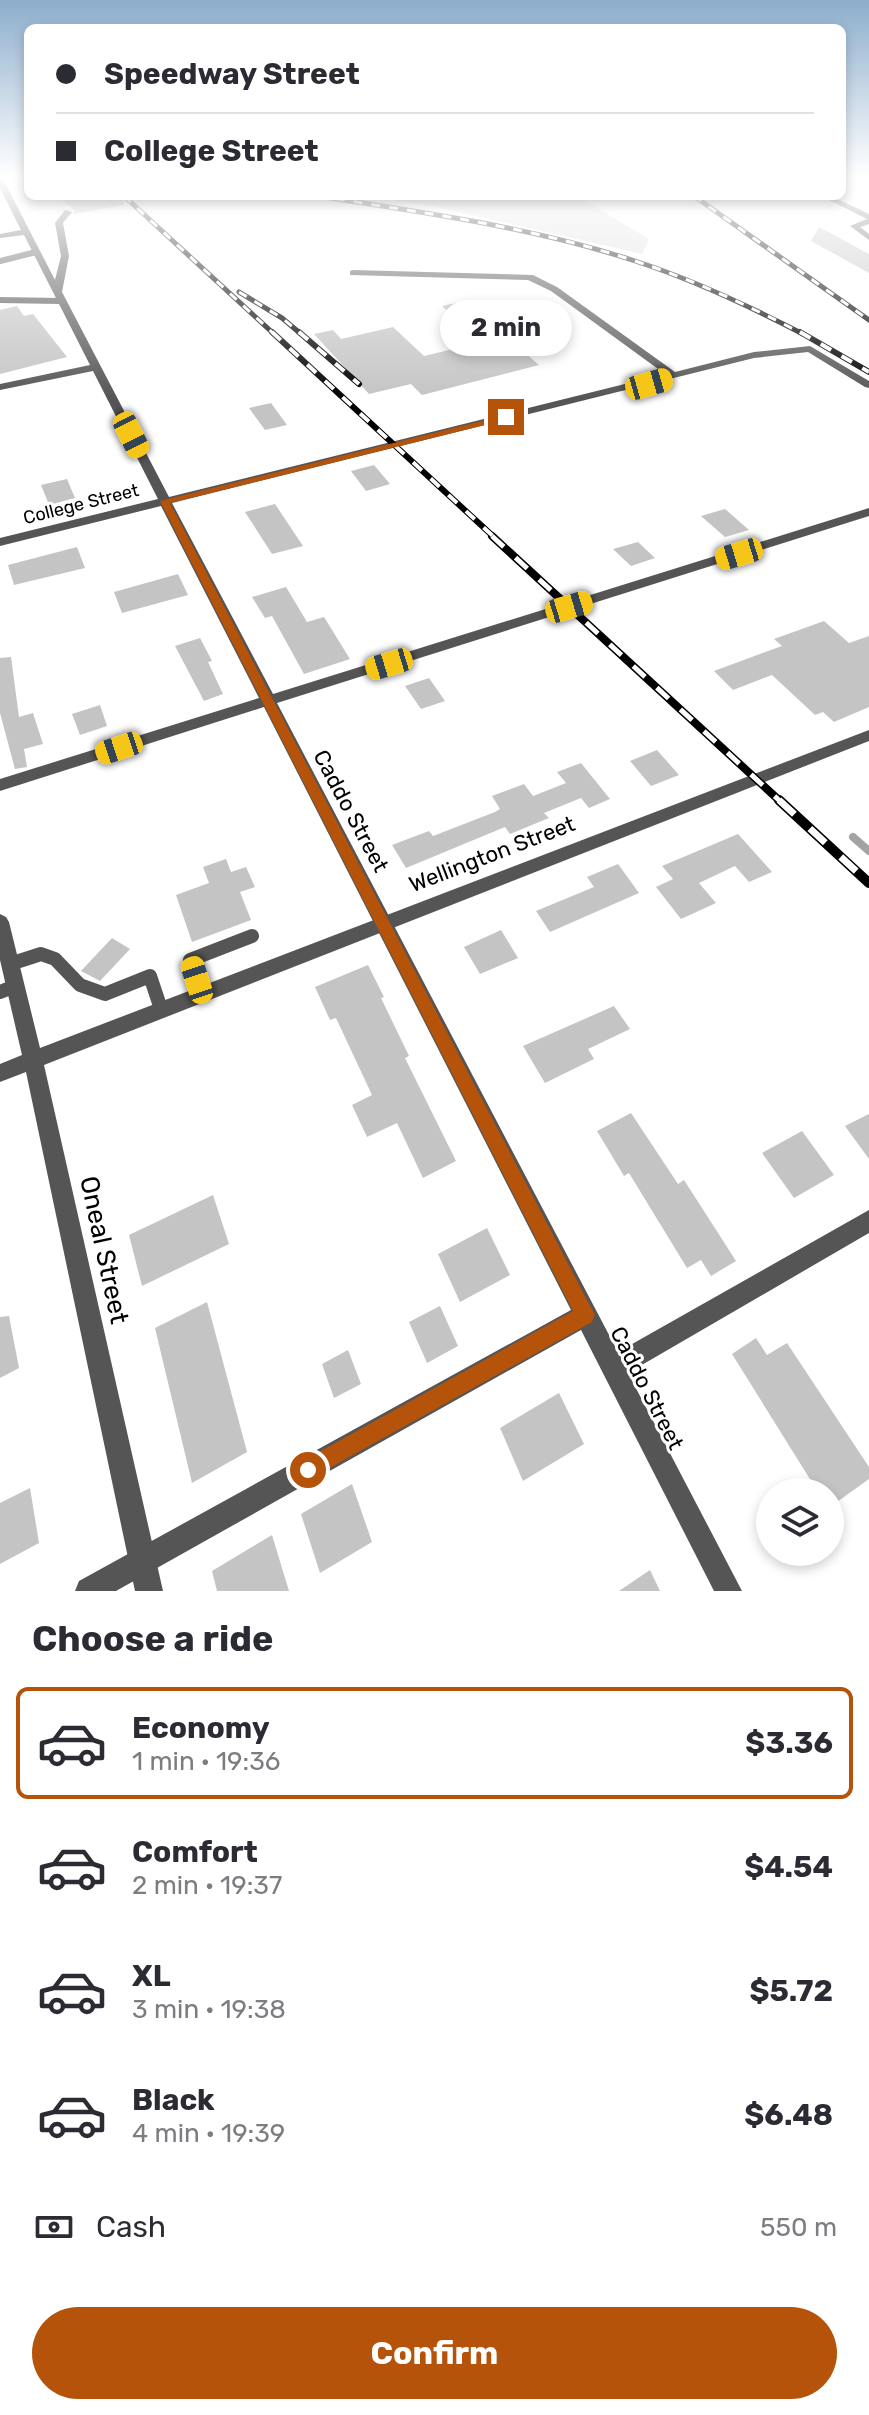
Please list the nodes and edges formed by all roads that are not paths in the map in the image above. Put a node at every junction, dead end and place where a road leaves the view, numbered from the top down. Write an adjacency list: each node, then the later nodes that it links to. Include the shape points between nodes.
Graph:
1 (64, 251): 5 (street)
2 (36, 252): 3 (lane); 5 (street, Caddo Street)
3 (0, 261)
4 (353, 273): 8 (street, via 530,277)
5 (59, 297): 6 (lane); 7 (street, Caddo Street)
6 (0, 300)
7 (96, 367): 10 (street); 11 (street, Caddo Street)
8 (674, 376): 9 (street, College Street, via 776,351 810,349); 11 (street, College Street)
9 (869, 385)
10 (0, 387)
11 (164, 501): 13 (street, College Street); 14 (street, Caddo Street)
12 (869, 512): 14 (street)
13 (0, 542)
14 (269, 701): 16 (street); 17 (street, Caddo Street)
15 (869, 735): 17 (street, Wellington Street)
16 (0, 785)
17 (384, 921): 22 (street, Wellington Street); 27 (street, Caddo Street)
18 (0, 922): 20 (street, Oneal Street)
19 (252, 936): 22 (lane, via 190,960)
20 (10, 964): 21 (street, Oneal Street); 23 (lane, via 41,954 55,959 80,985 105,994 150,976)
21 (8, 989): 24 (street, Oneal Street)
22 (201, 993): 23 (street, Wellington Street)
23 (161, 1009): 24 (street, Wellington Street)
24 (33, 1060): 25 (street, Wellington Street); 29 (street, Oneal Street)
25 (0, 1073)
26 (869, 1221): 28 (street)
27 (585, 1315): 28 (street, Caddo Street); 29 (street)
28 (612, 1369): 32 (street, Caddo Street)
29 (142, 1562): 30 (street); 31 (street, Oneal Street)
30 (89, 1591)
31 (149, 1591)
32 (728, 1591)

